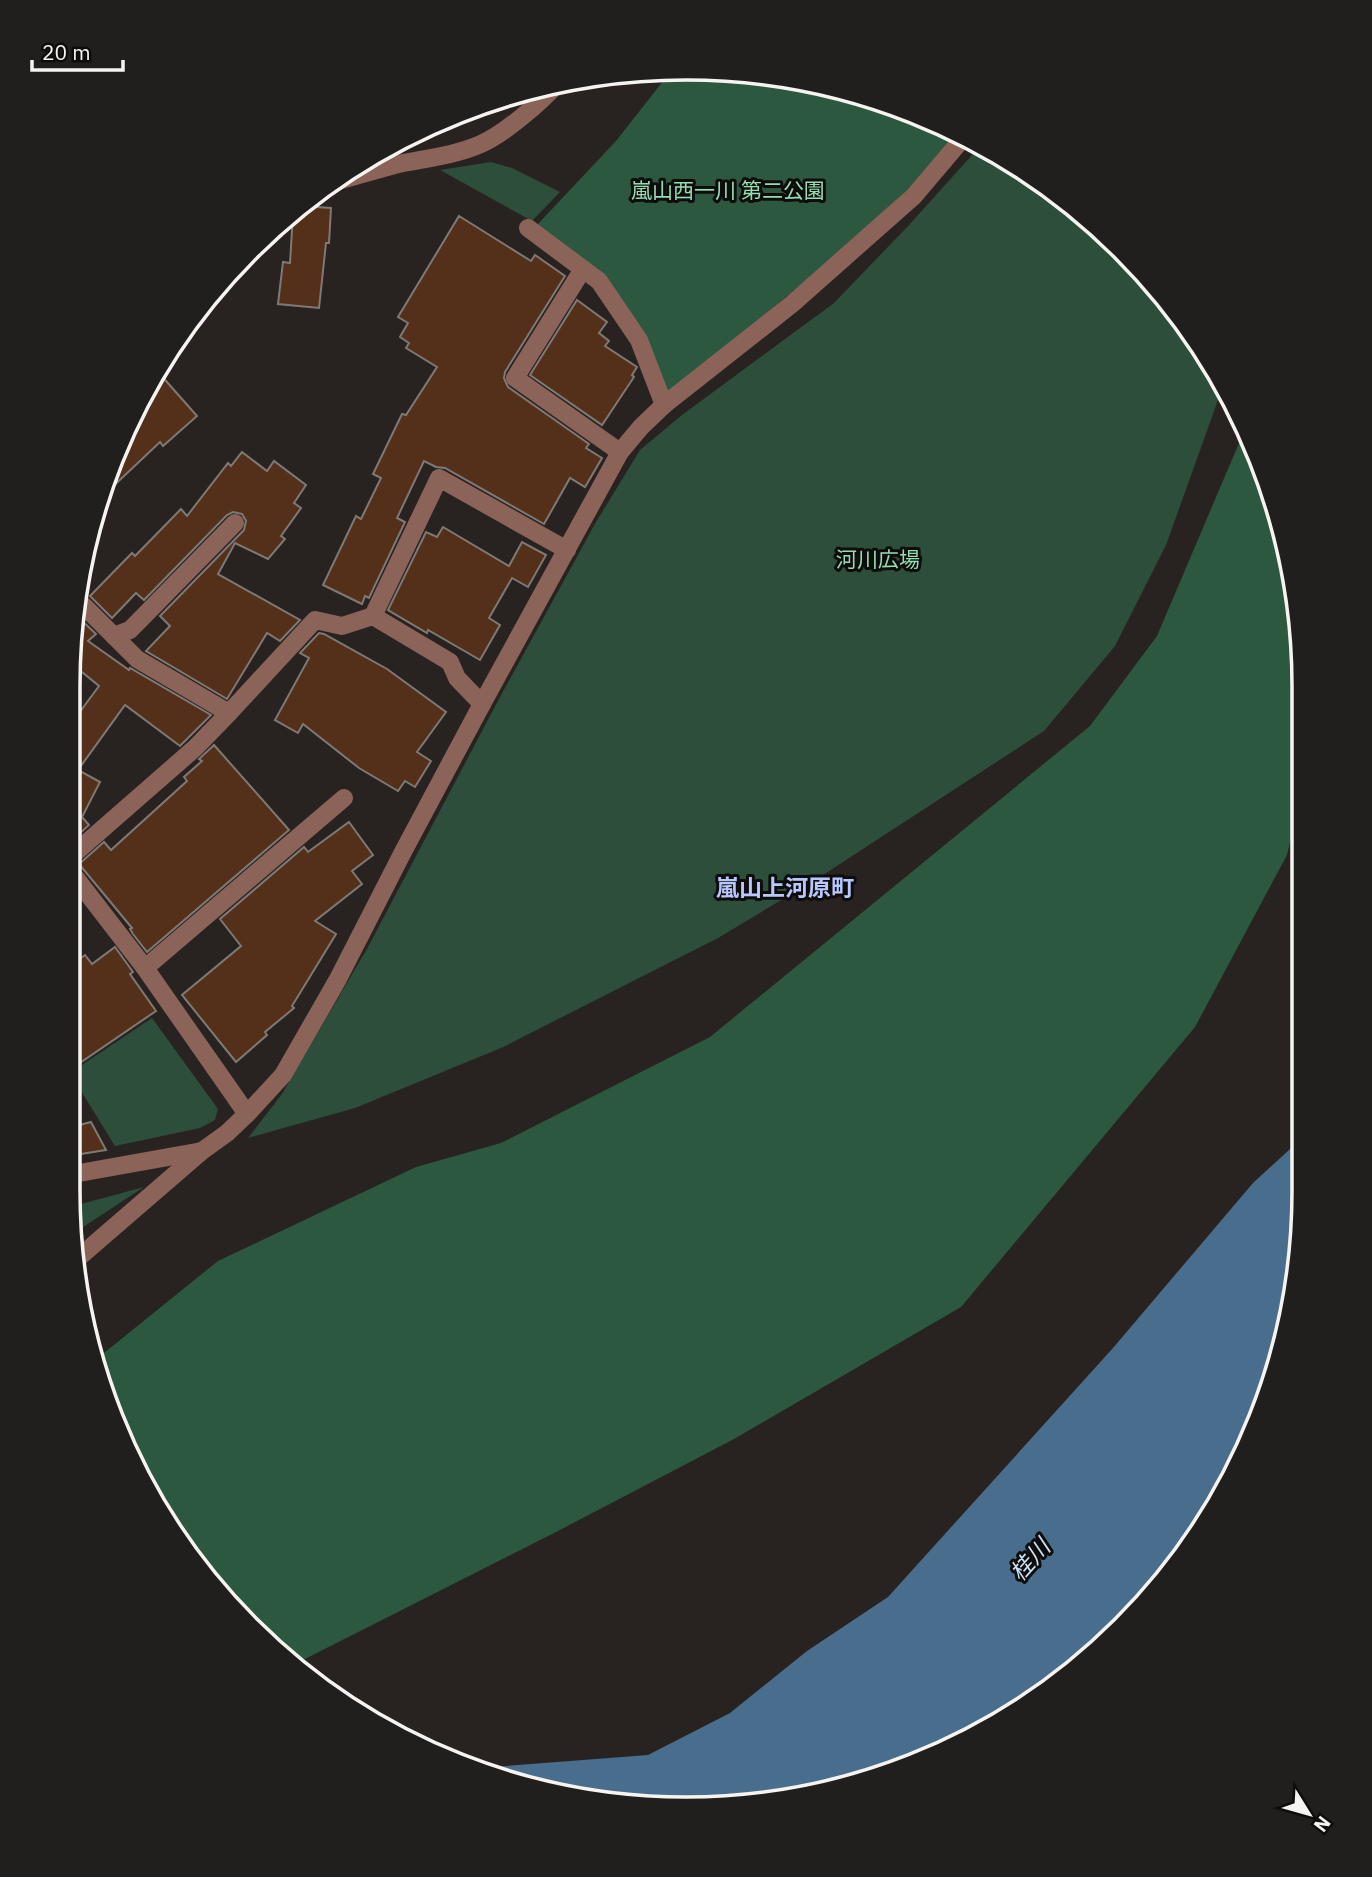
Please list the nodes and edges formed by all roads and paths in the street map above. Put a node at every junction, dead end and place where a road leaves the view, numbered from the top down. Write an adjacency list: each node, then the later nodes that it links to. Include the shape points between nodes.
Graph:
1 (540, 99): 3 (street, via 483,143)
2 (957, 145): 6 (street, via 915,196 853,251)
3 (365, 173)
4 (528, 228): 5 (street)
5 (583, 269): 6 (street, via 599,281 639,340); 7 (street, via 515,379)
6 (664, 405): 7 (street)
7 (620, 452): 9 (street)
8 (235, 523): 12 (street, via 130,630)
9 (567, 550): 11 (street, via 439,478); 13 (street)
10 (86, 609): 12 (street)
11 (373, 616): 13 (street, via 450,662 457,678); 14 (street, via 342,626 315,620)
12 (114, 636): 14 (street, via 137,659)
13 (482, 704): 19 (street, via 338,979 282,1074)
14 (229, 713): 16 (street)
15 (344, 798): 18 (street)
16 (80, 849)
17 (80, 884): 18 (street)
18 (145, 968): 19 (street)
19 (247, 1114): 20 (street)
20 (202, 1151): 21 (street); 22 (street)
21 (80, 1173)
22 (84, 1253)

